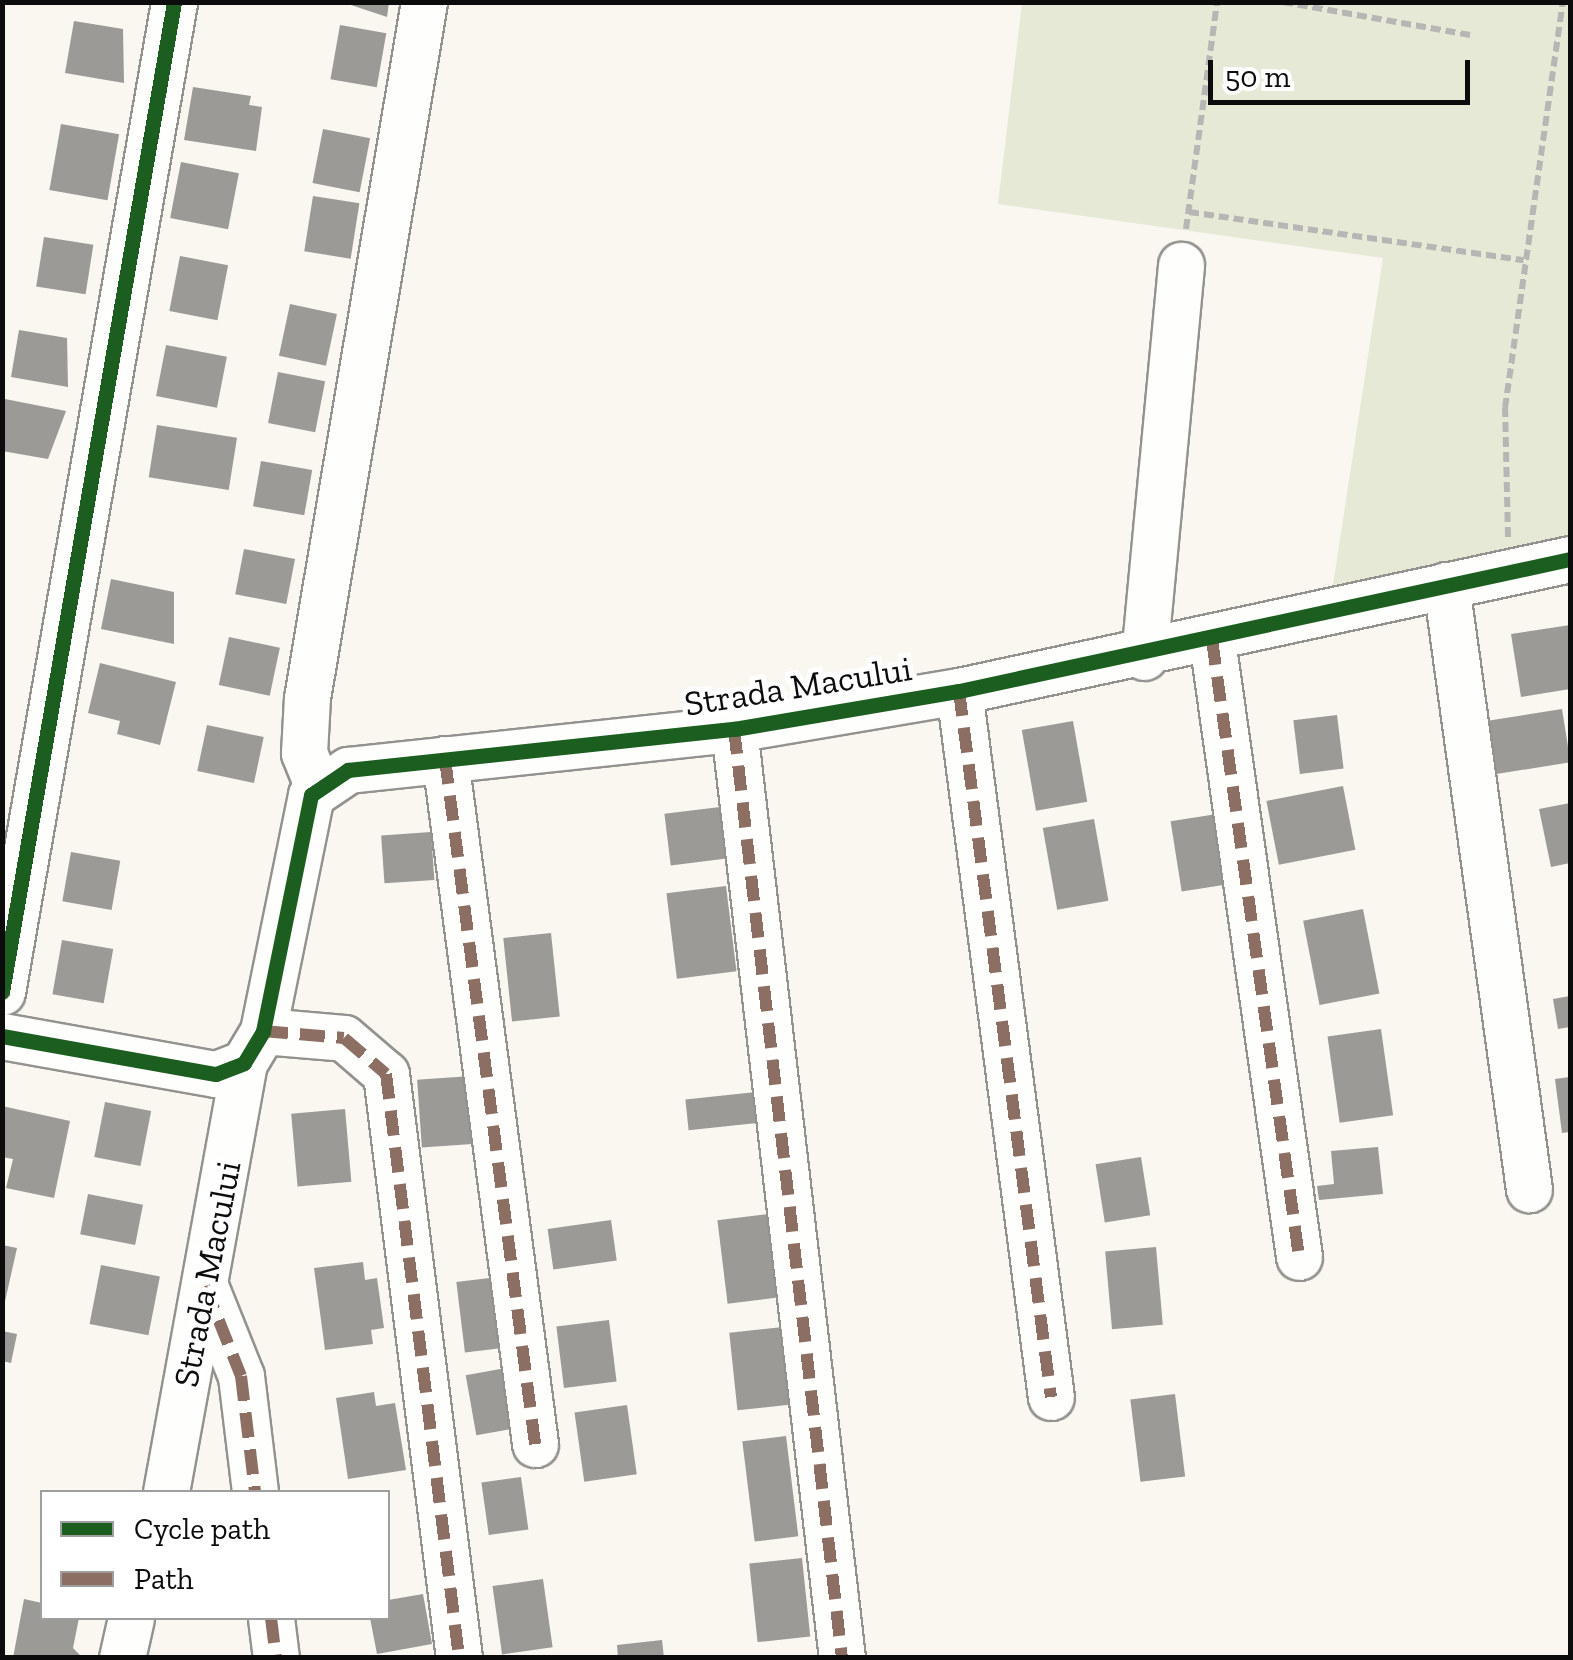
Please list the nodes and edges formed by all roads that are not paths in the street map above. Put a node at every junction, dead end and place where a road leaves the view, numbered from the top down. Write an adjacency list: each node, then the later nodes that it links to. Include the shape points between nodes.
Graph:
1 (174, 2): 12 (street)
2 (424, 2): 11 (street, via 306,698 304,752)
3 (1181, 264): 7 (street)
4 (1570, 559): 5 (street, Strada Macului)
5 (1446, 585): 6 (street, Strada Macului); 15 (street)
6 (1212, 640): 7 (street, Strada Macului); 16 (street)
7 (1144, 657): 8 (street, Strada Macului)
8 (960, 691): 9 (street, Strada Macului); 18 (street)
9 (734, 729): 10 (street, Strada Macului); 27 (street)
10 (445, 760): 11 (street, Strada Macului, via 348,770); 19 (street)
11 (316, 786): 14 (street, Strada Macului)
12 (2, 992)
13 (2, 1036): 14 (street, via 216,1074)
14 (254, 1047): 17 (street, Strada Macului); 26 (street, via 344,1038 386,1074)
15 (1530, 1189)
16 (1299, 1256)
17 (206, 1286): 20 (street, Strada Macului); 21 (street, via 240,1376)
18 (1050, 1397)
19 (535, 1444)
20 (166, 1490)
21 (255, 1490)
22 (132, 1620): 24 (street)
23 (271, 1620): 25 (street)
24 (122, 1658)
25 (276, 1658)
26 (459, 1658)
27 (842, 1658)

